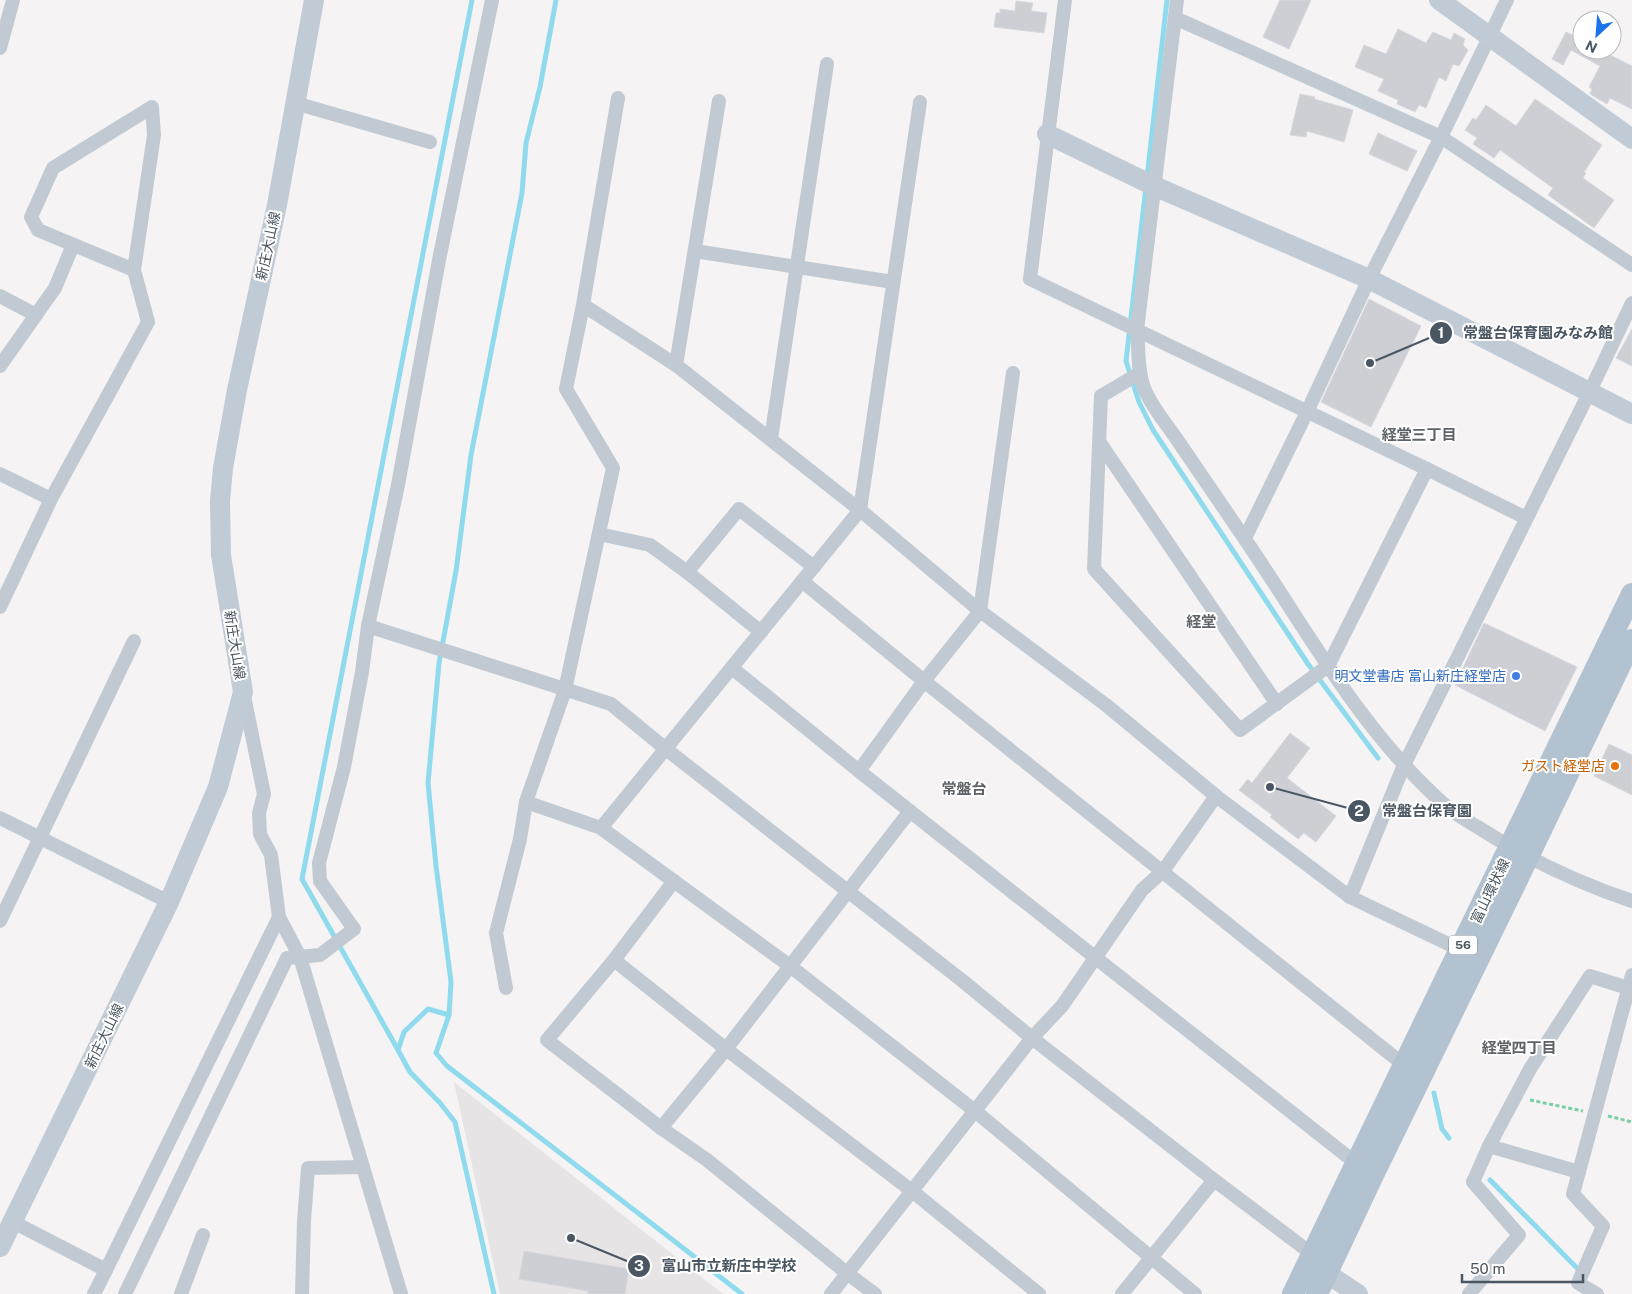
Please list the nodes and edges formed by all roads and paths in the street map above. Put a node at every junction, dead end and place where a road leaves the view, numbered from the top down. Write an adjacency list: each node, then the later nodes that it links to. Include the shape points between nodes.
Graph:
1 (13, 0): 10 (street)
2 (314, 0): 14 (main road, 新庄大山線)
3 (492, 0): 55 (street)
4 (1065, 0): 16 (street)
5 (1177, 0): 8 (street)
6 (1439, 0): 9 (main road)
7 (1507, 0): 9 (street)
8 (1175, 18): 17 (street); 20 (street)
9 (1489, 37): 17 (street); 18 (main road)
10 (0, 48)
11 (827, 64): 24 (street)
12 (618, 98): 30 (street)
13 (719, 101): 22 (street)
14 (295, 102): 19 (street); 63 (main road, 新庄大山線, via 237,390 220,501 221,555)
15 (920, 102): 27 (street)
16 (1047, 134): 20 (main road); 32 (street, via 1030,279)
17 (1441, 137): 23 (street); 26 (street)
18 (1632, 139)
19 (430, 142)
20 (1154, 186): 26 (main road); 32 (street)
21 (73, 245): 25 (street); 25 (street, via 38,230 31,217 53,168 152,107 154,135); 31 (street, via 54,288)
22 (695, 251): 24 (street); 33 (street)
23 (1632, 265)
24 (796, 267): 27 (street); 40 (street)
25 (134, 270): 44 (street, via 148,322)
26 (1369, 279): 37 (main road); 38 (street)
27 (894, 282): 45 (street)
28 (0, 296): 31 (street)
29 (1632, 303): 37 (street)
30 (583, 305): 33 (street); 47 (street, via 566,389 613,468)
31 (36, 315): 34 (street)
32 (1137, 330): 35 (street); 38 (street)
33 (676, 365): 40 (street)
34 (0, 366)
35 (1140, 372): 41 (street, via 1102,396); 48 (street, via 1144,388 1161,417)
36 (1013, 373): 54 (street)
37 (1590, 391): 39 (main road); 46 (street)
38 (1307, 412): 42 (street); 48 (street)
39 (1632, 414)
40 (771, 439): 45 (street)
41 (1100, 443): 64 (street); 64 (street, via 1094,569 1240,730)
42 (1427, 468): 46 (street); 59 (street)
43 (0, 474): 44 (street)
44 (51, 499): 53 (street)
45 (860, 510): 49 (street); 54 (street)
46 (1526, 518): 66 (street)
47 (599, 534): 50 (street, via 650,545); 62 (street)
48 (1244, 538): 59 (street)
49 (814, 567): 50 (street, via 739,509); 51 (street)
50 (687, 572): 56 (street)
51 (802, 581): 56 (street); 61 (street)
52 (1632, 594): 74 (main road, 富山環状線 / 56)
53 (0, 607)
54 (980, 612): 61 (street); 68 (street, via 1106,705)
55 (368, 626): 62 (street); 84 (street, via 344,767 319,863 320,881 354,929 320,955)
56 (761, 632): 60 (street)
57 (1632, 640): 74 (main road, 富山環状線 / 56)
58 (134, 641): 73 (street)
59 (1328, 666): 64 (street); 66 (street, via 1359,711)
60 (732, 668): 65 (street); 67 (street)
61 (924, 682): 67 (street); 75 (street)
62 (564, 690): 65 (street, via 611,704); 69 (street)
63 (243, 692): 80 (main road, 新庄大山線, via 218,787); 81 (street, via 264,794 259,813 260,834 271,855)
64 (1277, 704)
65 (666, 749): 72 (street); 77 (street)
66 (1404, 765): 74 (street, via 1448,807); 78 (street)
67 (859, 771): 70 (street)
68 (1216, 796): 75 (street); 78 (street)
69 (526, 802): 72 (street); 89 (street, via 496,933)
70 (910, 811): 77 (street); 85 (street)
71 (0, 818): 73 (street)
72 (601, 828): 76 (street)
73 (40, 838): 80 (street); 82 (street)
74 (1520, 852): 79 (street, via 1604,892); 83 (main road, 富山環状線 / 56); 111 (main road, 富山環状線 / 56)
75 (1163, 872): 85 (street, via 1142,890); 92 (street)
76 (674, 881): 86 (street); 87 (street)
77 (848, 892): 87 (street); 90 (street)
78 (1350, 897): 83 (street)
79 (1632, 901)
80 (169, 902): 105 (main road, 新庄大山線)
81 (279, 917): 84 (street); 110 (street)
82 (0, 921)
83 (1461, 950): 92 (main road, 富山環状線 / 56)
84 (300, 957): 101 (street); 114 (street, via 288,958)
85 (1096, 957): 90 (street, via 1062,1006); 100 (street)
86 (614, 960): 91 (street); 98 (street, via 547,1040)
87 (790, 966): 91 (street); 94 (street)
88 (1630, 981): 93 (street, via 1590,976); 102 (street)
89 (506, 988)
90 (1032, 1038): 94 (street); 103 (street)
91 (726, 1049): 98 (street); 104 (street)
92 (1404, 1065): 100 (main road, 富山環状線 / 56)
93 (1515, 1097): 95 (path); 99 (street)
94 (974, 1111): 104 (street); 109 (street)
95 (1589, 1112)
96 (1607, 1116): 97 (path)
97 (1632, 1122)
98 (661, 1128): 112 (street, via 707,1160)
99 (1489, 1146): 102 (street); 126 (street, via 1473,1182 1519,1235)
100 (1357, 1164): 108 (main road, 富山環状線 / 56)
101 (363, 1167): 116 (street, via 308,1168); 117 (street)
102 (1579, 1172): 127 (street, via 1574,1194 1603,1226 1578,1283)
103 (1214, 1180): 108 (street); 109 (street)
104 (912, 1191): 112 (street); 120 (street)
105 (12, 1222): 107 (main road, 新庄大山線); 110 (street)
106 (203, 1234): 115 (street)
107 (0, 1248)
108 (1312, 1254): 111 (street); 123 (main road, 富山環状線 / 56)
109 (1151, 1258): 121 (street); 122 (street)
110 (106, 1270): 113 (street)
111 (1326, 1273): 124 (main road, 富山環状線 / 56); 125 (main road)
112 (848, 1274): 118 (street); 119 (street)
113 (94, 1294)
114 (125, 1294)
115 (181, 1294)
116 (302, 1294)
117 (402, 1294)
118 (831, 1294)
119 (875, 1294)
120 (1039, 1294)
121 (1122, 1294)
122 (1195, 1294)
123 (1293, 1294)
124 (1317, 1294)
125 (1358, 1294)
126 (1469, 1294)
127 (1597, 1294)

